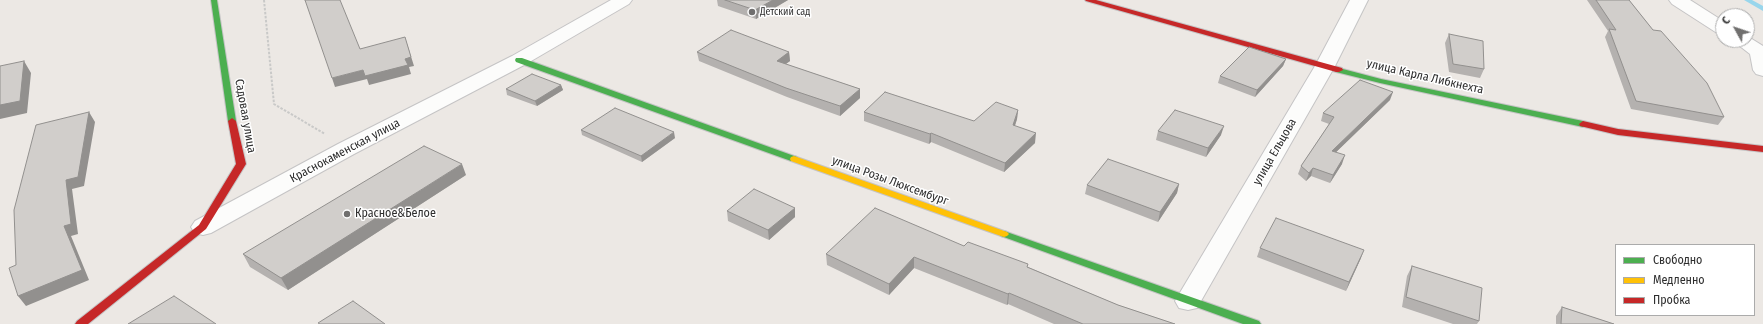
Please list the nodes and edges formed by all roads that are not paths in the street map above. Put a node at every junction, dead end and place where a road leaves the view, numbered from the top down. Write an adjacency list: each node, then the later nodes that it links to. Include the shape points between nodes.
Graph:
1 (214, 0): 12 (street, Садовая улица, via 230,110 241,164)
2 (623, 0): 8 (street, Краснокаменская улица)
3 (1088, 0): 9 (street, улица Карла Либкнехта)
4 (1359, 0): 9 (street, улица Ельцова)
5 (1678, 0): 6 (street)
6 (1715, 24)
7 (1761, 52): 10 (street)
8 (518, 60): 12 (street, Краснокаменская улица, via 346,149); 13 (street, улица Розы Люксембург)
9 (1325, 66): 11 (street, улица Карла Либкнехта, via 1380,81 1618,132); 13 (street, улица Ельцова)
10 (1763, 70)
11 (1763, 149)
12 (203, 228): 14 (street, Краснокаменская улица)
13 (1188, 301): 15 (street, улица Розы Люксембург)
14 (81, 324)
15 (1255, 324)

